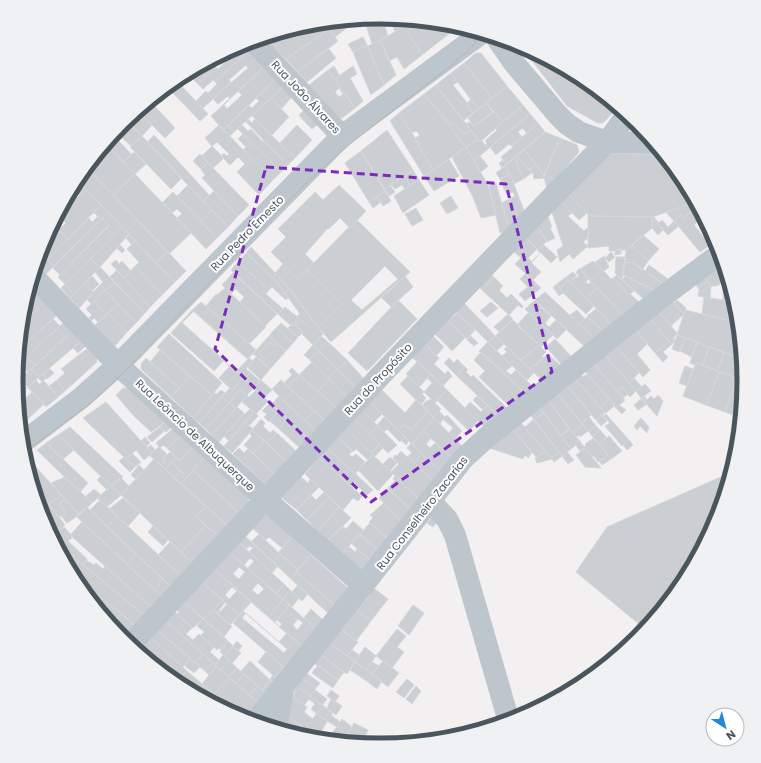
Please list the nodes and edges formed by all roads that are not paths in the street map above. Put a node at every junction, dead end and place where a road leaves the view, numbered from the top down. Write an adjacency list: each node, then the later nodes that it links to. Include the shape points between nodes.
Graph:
1 (476, 37): 5 (street, Rua Pedro Ernesto)
2 (258, 46): 5 (street, Rua João Álvares)
3 (502, 46): 6 (street, via 567,124 579,132)
4 (623, 120): 6 (street, Rua do Propósito)
5 (342, 136): 10 (street, Rua Pedro Ernesto)
6 (607, 142): 7 (street); 12 (street, Rua do Propósito, via 382,374)
7 (646, 143)
8 (713, 260): 13 (street, Rua Conselheiro Zacarias, via 658,300 486,438 463,459)
9 (38, 280): 10 (street, Rua Leôncio de Albuquerque)
10 (118, 364): 11 (street, Rua Pedro Ernesto, via 81,398); 12 (street, Rua Leôncio de Albuquerque)
11 (28, 439)
12 (266, 500): 14 (street, Rua Leôncio de Albuquerque); 15 (street, Rua do Propósito)
13 (430, 501): 14 (street, Rua Conselheiro Zacarias); 17 (street, via 447,519 455,535)
14 (364, 586): 16 (street, Rua Conselheiro Zacarias)
15 (135, 640)
16 (283, 688): 18 (street, Rua Conselheiro Zacarias); 19 (street)
17 (506, 716)
18 (259, 717)
19 (277, 723)

